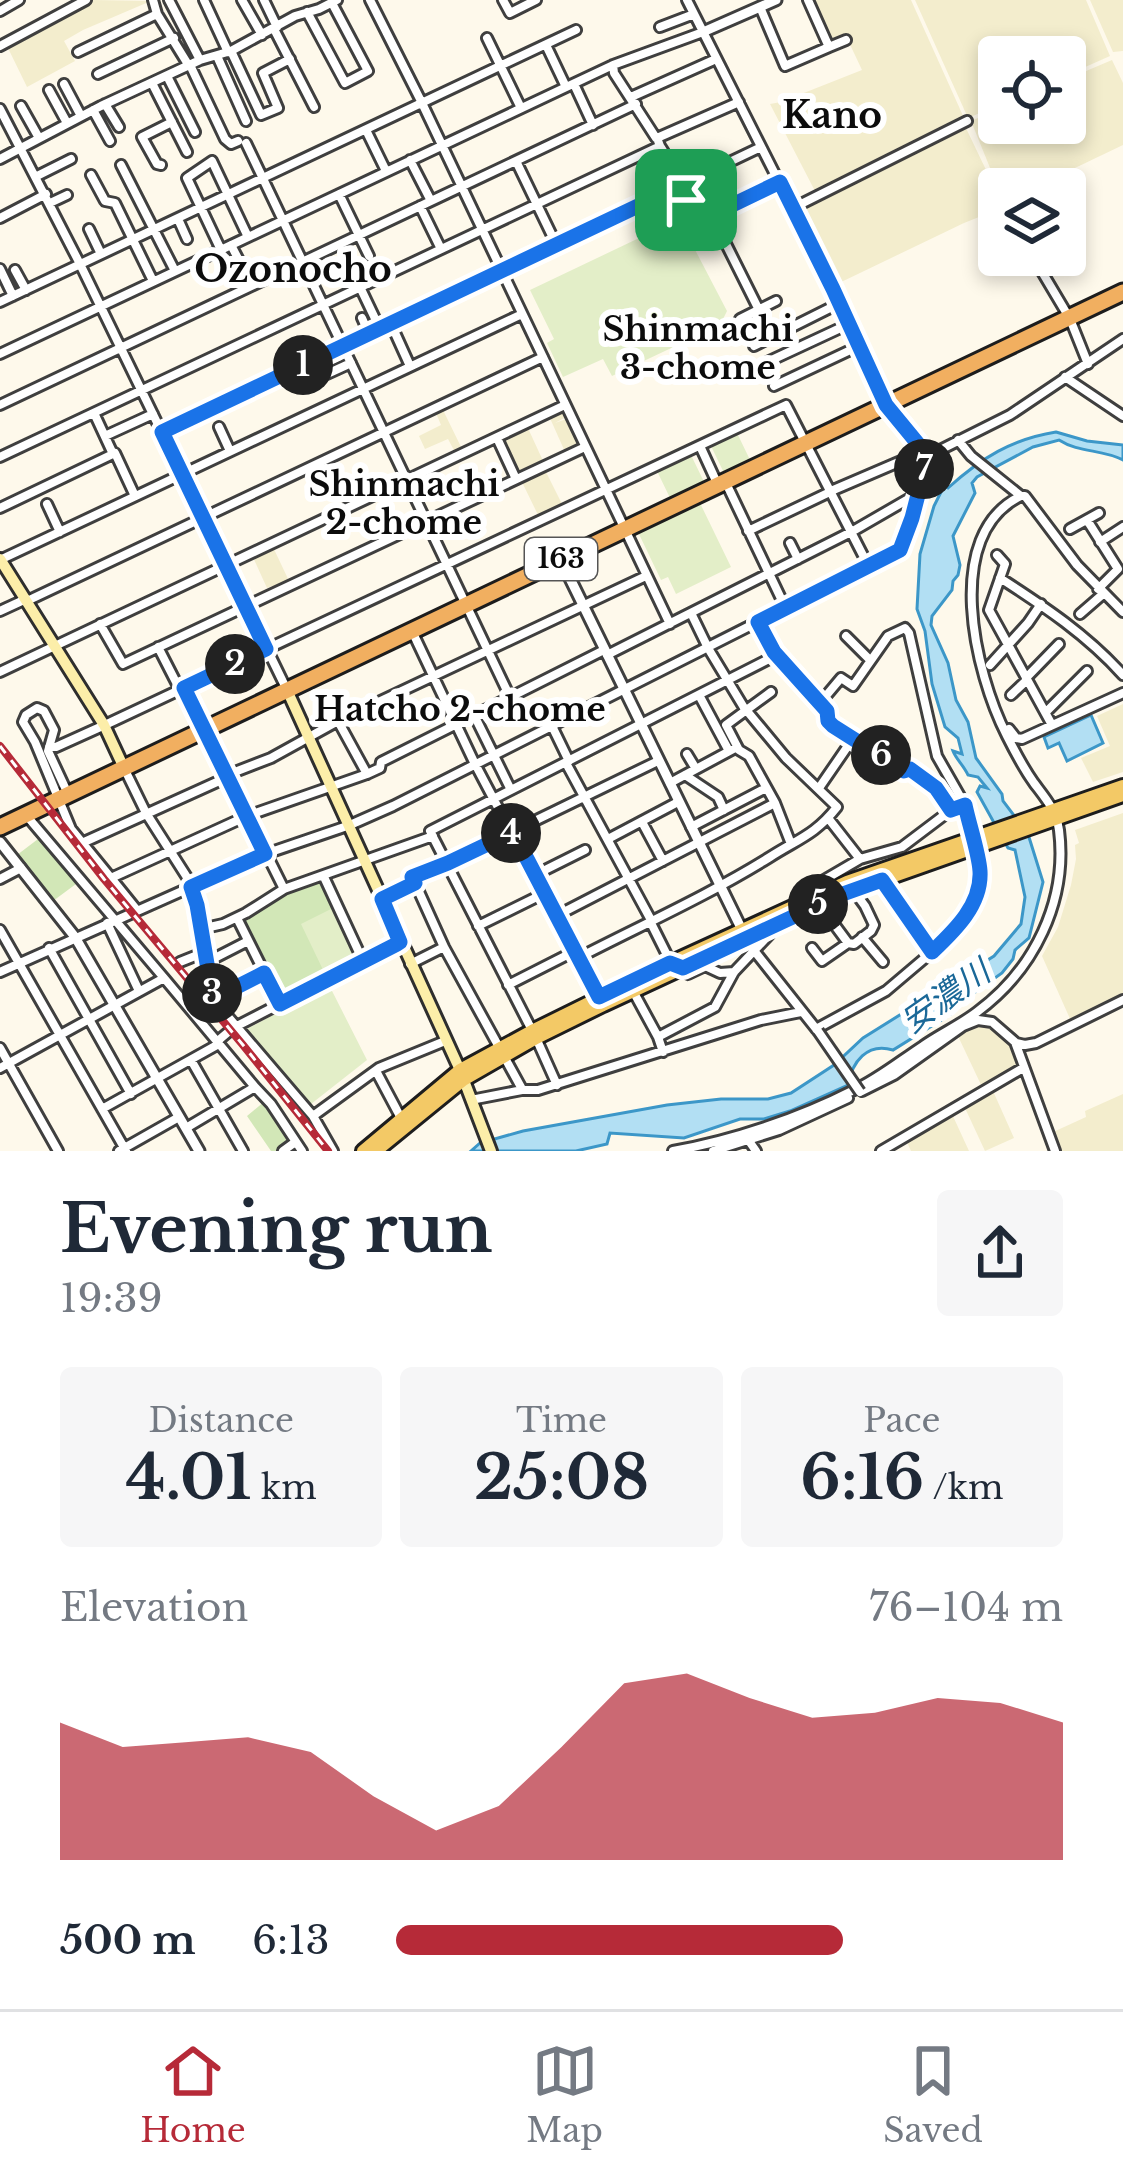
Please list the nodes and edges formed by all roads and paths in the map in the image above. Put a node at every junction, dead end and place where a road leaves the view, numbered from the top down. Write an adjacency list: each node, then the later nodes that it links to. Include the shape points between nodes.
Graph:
1 (19, 0): 15 (street)
2 (86, 0): 28 (street)
3 (153, 0): 17 (street)
4 (169, 0): 35 (street)
5 (203, 0): 30 (street)
6 (242, 0): 23 (street)
7 (264, 0): 20 (street)
8 (370, 0): 46 (street)
9 (503, 0): 10 (street, via 510,13)
10 (536, 0)
11 (687, 0): 18 (street)
12 (808, 0): 29 (street)
13 (334, 1): 16 (street); 16 (street, via 368,71 345,82)
14 (766, 3): 22 (street); 29 (street, via 785,65)
15 (0, 11)
16 (308, 13): 20 (street)
17 (157, 14): 24 (street); 31 (street)
18 (694, 14): 19 (street); 22 (street)
19 (659, 27)
20 (276, 28): 23 (street); 33 (street)
21 (576, 30): 27 (street)
22 (703, 32): 34 (street); 36 (street)
23 (262, 35): 30 (street)
24 (174, 38): 35 (street); 38 (street)
25 (487, 38): 37 (street)
26 (846, 40): 29 (street)
27 (546, 44): 37 (street); 42 (street)
28 (0, 46)
29 (829, 47)
30 (230, 51): 32 (street); 33 (street, via 261,116 278,108 263,73)
31 (78, 52)
32 (217, 56): 35 (street); 54 (street)
33 (290, 59): 49 (street)
34 (716, 59): 44 (street); 45 (street)
35 (193, 64): 39 (street); 80 (street, via 225,139 242,142)
36 (613, 65): 42 (street); 44 (street)
37 (501, 66): 46 (street); 50 (street)
38 (98, 74)
39 (167, 76): 40 (street); 62 (street)
40 (152, 83): 47 (street); 56 (street)
41 (64, 84): 53 (street)
42 (570, 85): 50 (street); 58 (street)
43 (49, 90): 57 (street)
44 (634, 101): 58 (street); 66 (street)
45 (739, 102): 66 (street); 69 (street)
46 (422, 103): 60 (street); 67 (street)
47 (106, 104): 52 (street); 59 (street)
48 (21, 106): 63 (street)
49 (314, 106)
50 (521, 108): 67 (street)
51 (0, 109): 61 (street)
52 (93, 110): 53 (street); 65 (street)
53 (82, 116): 57 (street)
54 (246, 121)
55 (967, 121): 92 (street)
56 (172, 122): 70 (street); 75 (street, via 142,137)
57 (67, 123): 63 (street)
58 (593, 125): 74 (street)
59 (119, 127)
60 (365, 130): 77 (street); 80 (street)
61 (14, 133): 64 (street); 68 (street)
62 (195, 133)
63 (39, 138): 68 (street)
64 (0, 140)
65 (110, 141)
66 (658, 142): 83 (street); 89 (street)
67 (442, 146): 73 (street); 82 (street)
68 (22, 147): 72 (street); 79 (street)
69 (761, 147): 81 (street); 83 (street)
70 (188, 152)
71 (71, 158): 79 (street)
72 (0, 159)
73 (410, 160): 77 (street); 88 (street)
74 (516, 161): 82 (street); 89 (street)
75 (161, 164)
76 (121, 165): 98 (street)
77 (386, 172): 85 (street)
78 (91, 175): 103 (street)
79 (37, 176): 87 (street)
80 (263, 178): 84 (street); 96 (street)
81 (780, 182): 92 (street); 93 (street)
82 (462, 187): 88 (street); 99 (street)
83 (678, 187): 93 (street, via 697,222); 105 (street)
84 (228, 194): 91 (street); 91 (street, via 212,161 187,178); 101 (street)
85 (339, 194): 96 (street); 100 (street)
86 (67, 195): 87 (street)
87 (48, 199): 94 (street); 111 (street)
88 (431, 201): 90 (street)
89 (536, 204): 99 (street); 105 (street)
90 (420, 206): 100 (street); 106 (street)
91 (201, 207): 95 (street); 107 (street)
92 (793, 208): 125 (street)
93 (708, 217): 128 (street)
94 (0, 218)
95 (178, 219): 98 (street); 102 (street)
96 (283, 220): 101 (street); 110 (street)
97 (89, 229): 108 (street)
98 (153, 230): 103 (street); 115 (street)
99 (482, 230): 106 (street); 116 (street)
100 (359, 235): 109 (street); 110 (street)
101 (248, 237): 104 (street)
102 (187, 239)
103 (133, 240): 108 (street); 118 (street)
104 (231, 244): 107 (street); 112 (street)
105 (557, 246): 116 (street)
106 (441, 249): 119 (street)
107 (220, 250): 115 (street)
108 (101, 254): 111 (street)
109 (369, 256)
110 (303, 262): 126 (street); 141 (street)
111 (80, 264): 120 (street); 127 (street)
112 (243, 268)
113 (0, 269): 122 (street)
114 (15, 270): 120 (street)
115 (175, 271): 118 (street)
116 (502, 272): 129 (street); 133 (street)
117 (1045, 276): 132 (street)
118 (153, 281): 127 (street)
119 (361, 287): 126 (street); 135 (street)
120 (26, 290): 122 (street)
121 (1122, 295): 132 (highway, 163)
122 (13, 296): 123 (street)
123 (1, 300)
124 (776, 302): 128 (street)
125 (840, 303): 134 (street); 139 (street)
126 (323, 305): 138 (street); 152 (street)
127 (101, 306): 141 (street); 142 (street)
128 (759, 310): 131 (street)
129 (522, 314): 143 (street); 147 (street)
130 (362, 318): 136 (street)
131 (740, 319)
132 (1070, 319): 146 (street); 155 (highway, 163)
133 (391, 324): 135 (street); 147 (street)
134 (849, 324): 140 (street); 145 (street)
135 (380, 329): 136 (street)
136 (369, 334): 138 (street)
137 (1123, 339): 146 (street)
138 (343, 346): 144 (street); 160 (street)
139 (754, 346)
140 (859, 346): 150 (street); 155 (street)
141 (121, 348): 152 (street); 153 (street)
142 (0, 354)
143 (543, 357): 154 (street); 161 (street)
144 (351, 363): 148 (street); 151 (street)
145 (763, 364)
146 (1088, 364): 149 (street)
147 (410, 366): 151 (street)
148 (327, 374)
149 (1065, 377): 158 (street); 164 (street)
150 (774, 386)
151 (363, 388): 161 (street); 168 (street)
152 (142, 390): 156 (street); 157 (street)
153 (0, 405)
154 (565, 405): 163 (street); 167 (street)
155 (886, 405): 165 (highway, 163); 170 (street)
156 (94, 413): 162 (street); 171 (street)
157 (153, 414): 160 (street); 162 (street)
158 (1123, 416)
159 (219, 428): 168 (street)
160 (162, 432): 172 (street)
161 (384, 433): 174 (street); 184 (street)
162 (105, 436): 169 (street)
163 (497, 438): 173 (street); 174 (street)
164 (958, 440): 170 (street); 180 (street)
165 (807, 443): 166 (street, via 783,402); 175 (highway, 163); 177 (street)
166 (700, 446): 175 (street); 176 (street)
167 (585, 447): 173 (street); 176 (street)
168 (230, 451): 172 (street)
169 (113, 454): 179 (street); 182 (street)
170 (925, 454): 177 (street); 178 (street)
171 (0, 458)
172 (182, 474): 179 (street); 184 (street)
173 (516, 479): 186 (street)
174 (406, 480): 186 (street); 199 (street)
175 (722, 484): 189 (highway, 163); 190 (street)
176 (605, 490): 189 (street); 200 (street)
177 (831, 491): 190 (street); 191 (street)
178 (918, 493): 191 (street); 201 (street, via 900,550)
179 (135, 496): 192 (street)
180 (1021, 496): 205 (street); 250 (street, via 986,529 973,578 976,639)
181 (47, 504): 192 (street)
182 (0, 508)
183 (1099, 513): 185 (street)
184 (204, 518): 199 (street); 206 (street)
185 (1087, 520): 188 (street); 193 (street)
186 (426, 522): 200 (street); 210 (street)
187 (1123, 527): 193 (street)
188 (1070, 529)
189 (623, 530): 198 (highway, 163); 203 (street)
190 (748, 531): 202 (street)
191 (853, 531): 196 (street); 201 (street)
192 (60, 532): 197 (street)
193 (1100, 542): 205 (street, via 1118,569)
194 (790, 543): 196 (street)
195 (997, 555): 204 (street, via 1005,564)
196 (798, 559): 202 (street)
197 (0, 560): 206 (main road)
198 (561, 560): 207 (highway, 163); 209 (street)
199 (226, 564): 210 (street); 218 (street)
200 (446, 564): 207 (street); 226 (street)
201 (869, 567): 211 (street)
202 (769, 573): 211 (street); 214 (street)
203 (646, 576): 209 (street); 217 (street)
204 (1000, 578): 208 (street); 222 (street, via 988,610)
205 (1100, 591): 213 (street); 215 (street)
206 (26, 600): 212 (street); 223 (main road)
207 (464, 604): 219 (highway, 163); 227 (street)
208 (1041, 604): 222 (street); 234 (street)
209 (583, 605): 227 (street); 228 (street)
210 (247, 606): 224 (street); 226 (street)
211 (786, 609): 216 (street)
212 (0, 611)
213 (1123, 612)
214 (691, 613): 217 (street); 225 (street)
215 (1080, 614)
216 (758, 622): 225 (street); 229 (street)
217 (670, 623): 228 (street)
218 (100, 624): 223 (street); 224 (street, via 123,664)
219 (412, 629): 235 (street); 239 (highway, 163)
220 (846, 636): 230 (street)
221 (1059, 644): 236 (street)
222 (1008, 645): 231 (street); 236 (street)
223 (54, 646): 233 (street); 254 (main road)
224 (158, 647): 238 (street)
225 (708, 648): 237 (street); 240 (street)
226 (266, 649): 238 (street); 239 (street)
227 (487, 651): 235 (street); 245 (street)
228 (606, 653): 240 (street); 245 (street)
229 (777, 656): 237 (street); 246 (street)
230 (870, 660): 246 (street, via 853,686 841,678); 283 (street, via 888,636 909,633 937,756)
231 (990, 665)
232 (1087, 671): 248 (street)
233 (0, 672)
234 (1123, 675)
235 (433, 676): 251 (street); 252 (street)
236 (1026, 679): 243 (street); 248 (street)
237 (727, 681): 244 (street); 247 (street)
238 (182, 689): 254 (street); 257 (street)
239 (287, 690): 257 (highway, 163); 258 (main road)
240 (623, 690): 253 (street); 256 (street)
241 (771, 692): 247 (street)
242 (1123, 693): 255 (street)
243 (1011, 694)
244 (699, 695): 253 (street); 261 (street)
245 (510, 697): 249 (street)
246 (820, 703): 259 (street)
247 (747, 711): 261 (street, via 726,725); 275 (street)
248 (1045, 713): 255 (street)
249 (474, 716): 252 (street); 263 (street)
250 (1000, 720): 255 (street, via 1022,739); 288 (street)
251 (338, 722): 258 (street); 269 (street)
252 (457, 724): 266 (street); 269 (street)
253 (640, 724): 264 (street); 265 (street)
254 (104, 725): 260 (street); 267 (main road)
255 (1052, 725)
256 (552, 726): 263 (street); 265 (street)
257 (205, 730): 267 (highway, 163); 271 (street)
258 (310, 737): 271 (street); 273 (main road)
259 (852, 740): 275 (street); 285 (street, via 910,769)
260 (49, 747): 278 (street); 278 (street, via 54,730 37,709 23,722)
261 (733, 749): 268 (street); 274 (street, via 749,756)
262 (687, 754): 268 (street)
263 (494, 755): 266 (street); 276 (street)
264 (658, 761): 272 (street); 279 (street)
265 (568, 762): 276 (street); 279 (street)
266 (477, 764): 280 (street); 292 (street)
267 (124, 768): 278 (highway, 163); 286 (street)
268 (696, 769): 270 (street)
269 (367, 774): 273 (street)
270 (685, 775): 272 (street); 284 (street)
271 (227, 776): 286 (street); 289 (street)
272 (669, 784): 281 (street)
273 (333, 788): 289 (street); 292 (main road)
274 (766, 788): 282 (street); 284 (street)
275 (818, 788): 290 (street, via 837,807)
276 (512, 790): 280 (street)
277 (1123, 791): 288 (main road)
278 (63, 796): 287 (highway, 163); 301 (street)
279 (586, 797): 295 (street); 297 (street)
280 (496, 798): 295 (street); 296 (street)
281 (678, 802): 291 (street); 294 (street)
282 (775, 803): 299 (street); 302 (street)
283 (965, 805): 285 (street); 300 (street)
284 (724, 810): 294 (street)
285 (951, 810): 306 (street, via 902,847)
286 (146, 813): 301 (street); 304 (street)
287 (26, 814): 293 (highway, 163); 330 (street)
288 (1055, 814): 300 (main road); 407 (street, via 1060,872 1052,914 1026,961 980,1010 852,1092)
289 (248, 816): 304 (street); 305 (street)
290 (828, 818): 302 (street); 306 (street)
291 (642, 821): 297 (street); 307 (street)
292 (350, 825): 305 (street); 308 (main road)
293 (0, 827)
294 (691, 827): 299 (street)
295 (513, 832): 309 (street); 311 (street)
296 (433, 836): 308 (street); 309 (street)
297 (608, 838): 314 (street)
298 (0, 842): 310 (street)
299 (698, 842): 307 (street); 318 (street)
300 (975, 842): 316 (main road); 324 (main road, via 877,871); 344 (street, via 975,899)
301 (82, 843): 313 (street)
302 (791, 844): 318 (street)
303 (585, 850): 311 (street)
304 (170, 852): 313 (street); 319 (street)
305 (265, 854): 319 (street); 320 (street)
306 (860, 859): 324 (street, via 807,890)
307 (662, 861): 314 (street)
308 (366, 862): 312 (street); 323 (main road)
309 (446, 862): 317 (street, via 412,877); 331 (street)
310 (21, 868): 315 (street); 335 (street)
311 (535, 874): 322 (street)
312 (324, 877): 320 (street); 347 (street)
313 (111, 878): 325 (street)
314 (629, 878): 326 (street); 328 (street)
315 (0, 880)
316 (882, 880): 321 (main road); 344 (street)
317 (415, 883): 323 (street); 341 (street)
318 (720, 885): 328 (street); 337 (street)
319 (191, 887): 325 (street); 332 (street)
320 (284, 890): 327 (street)
321 (853, 890): 324 (main road); 336 (street, via 874,925)
322 (545, 893): 326 (street); 331 (street)
323 (382, 899): 339 (main road)
324 (812, 902): 337 (main road)
325 (136, 909): 330 (street)
326 (556, 916): 345 (street)
327 (237, 918): 332 (street); 338 (street)
328 (651, 920): 345 (street); 352 (street)
329 (831, 920): 340 (street)
330 (111, 921): 335 (street); 356 (street); 358 (street)
331 (478, 926): 357 (street)
332 (201, 929): 346 (street)
333 (0, 930): 348 (street)
334 (769, 935): 337 (street)
335 (75, 937): 342 (street); 363 (street)
336 (862, 937): 340 (street); 350 (street)
337 (747, 939): 352 (main road); 354 (street); 365 (street)
338 (248, 941): 346 (street); 355 (street)
339 (400, 942): 347 (street); 351 (main road)
340 (848, 943): 343 (street, via 822,961)
341 (444, 947): 351 (street); 376 (street)
342 (49, 948): 348 (street); 366 (street)
343 (812, 948)
344 (932, 952): 368 (street, via 886,991)
345 (576, 954): 357 (street); 362 (street)
346 (206, 957): 349 (street); 360 (street)
347 (363, 961): 364 (street)
348 (18, 962): 353 (street); 370 (street)
349 (180, 962)
350 (883, 962)
351 (410, 964): 372 (main road)
352 (677, 965): 354 (street, via 688,974 705,966); 359 (main road); 362 (main road)
353 (0, 971)
354 (734, 972): 371 (street, via 715,1007)
355 (264, 973): 360 (street); 364 (street)
356 (164, 978): 358 (street); 373 (street)
357 (508, 985): 369 (street)
358 (139, 991): 363 (street)
359 (633, 992): 362 (main road); 371 (street)
360 (213, 999): 367 (street)
361 (1123, 1000): 374 (street, via 1036,1043)
362 (601, 1001): 369 (main road)
363 (115, 1004): 366 (street); 383 (street)
364 (280, 1004): 367 (street)
365 (801, 1012): 368 (street); 377 (street)
366 (89, 1019): 370 (street); 388 (street)
367 (237, 1026): 373 (street); 392 (street)
368 (817, 1030): 387 (street, bridge)
369 (534, 1034): 376 (main road); 384 (street)
370 (60, 1035): 379 (street); 391 (street)
371 (658, 1037): 377 (street)
372 (445, 1041): 381 (street); 382 (main road)
373 (218, 1042): 378 (street); 385 (street)
374 (1015, 1042): 380 (street); 387 (street, via 992,1022 973,1021)
375 (0, 1048): 379 (street)
376 (501, 1052): 382 (main road); 386 (street)
377 (662, 1052): 384 (street)
378 (191, 1060): 383 (street); 390 (street)
379 (4, 1066): 399 (street)
380 (1023, 1068): 410 (street); 411 (street)
381 (376, 1071): 392 (street); 394 (street)
382 (461, 1075): 394 (main road); 405 (main road); 406 (main road)
383 (158, 1078): 388 (street); 393 (street)
384 (557, 1085): 386 (street)
385 (255, 1087): 390 (street); 397 (street)
386 (522, 1090): 389 (street)
387 (860, 1092): 396 (street)
388 (131, 1094): 391 (street)
389 (476, 1099)
390 (218, 1108): 395 (street); 401 (street)
391 (102, 1109): 398 (street)
392 (313, 1116): 403 (street)
393 (179, 1117): 395 (street); 398 (street)
394 (401, 1118): 404 (main road)
395 (186, 1127): 400 (street)
396 (749, 1141): 408 (street); 409 (street)
397 (298, 1147): 402 (street)
398 (123, 1150)
399 (58, 1151)
400 (199, 1151)
401 (243, 1151)
402 (283, 1151)
403 (333, 1151)
404 (364, 1151)
405 (376, 1151)
406 (491, 1151)
407 (674, 1151)
408 (713, 1151)
409 (756, 1151)
410 (880, 1151)
411 (1055, 1151)

